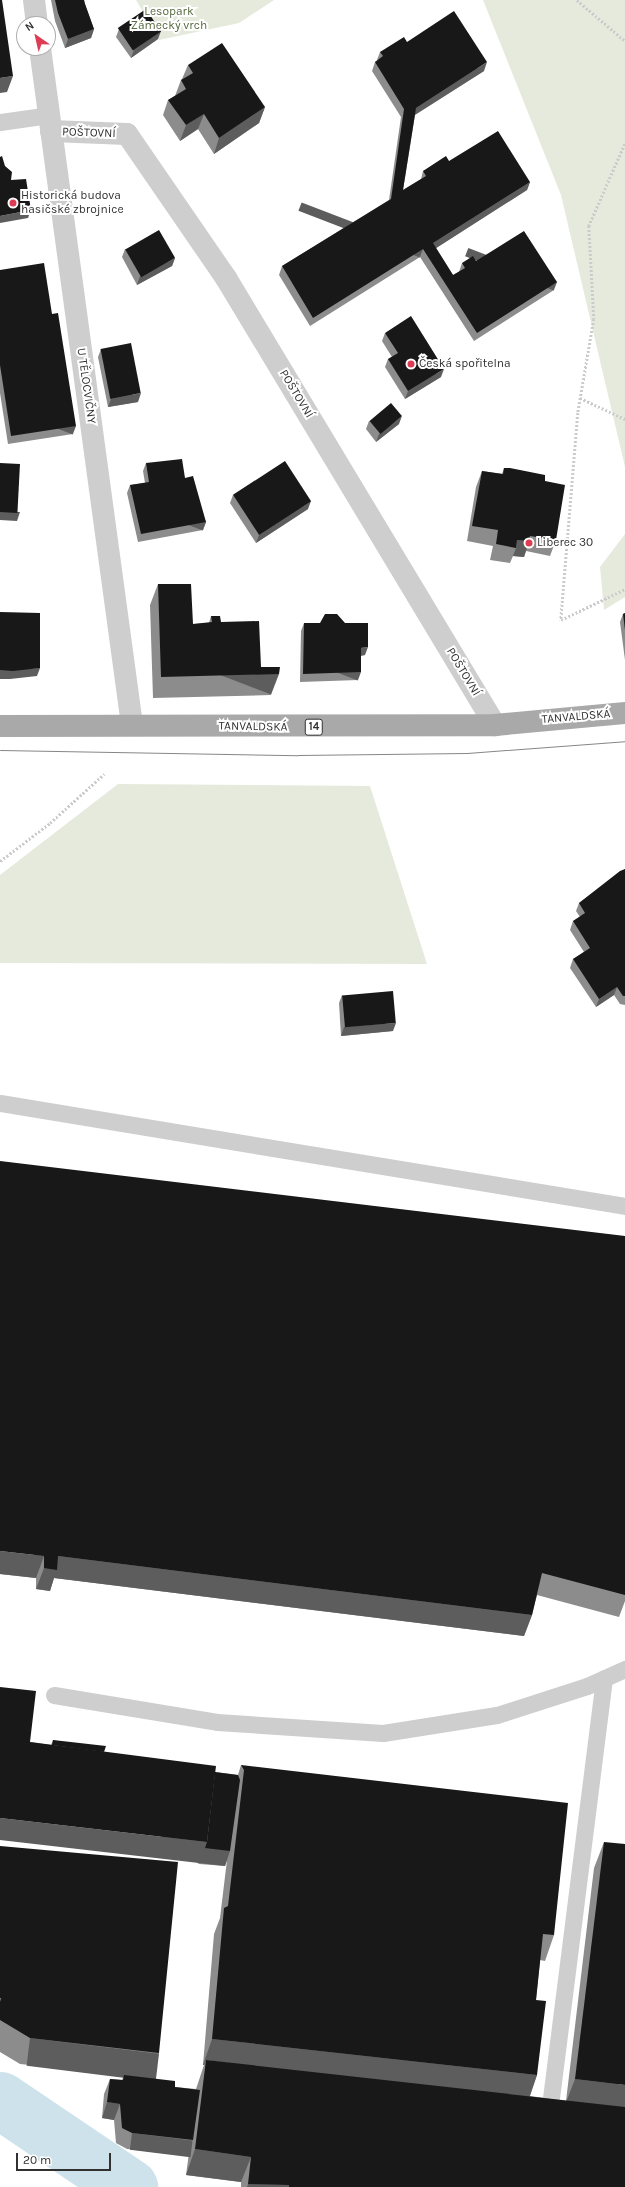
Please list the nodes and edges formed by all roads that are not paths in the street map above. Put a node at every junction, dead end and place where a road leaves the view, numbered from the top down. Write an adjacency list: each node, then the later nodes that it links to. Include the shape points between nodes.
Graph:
1 (34, 0): 2 (street)
2 (36, 16)
3 (41, 56): 5 (street, U TĚLOCVIČNY)
4 (0, 122): 5 (lane)
5 (50, 123): 7 (street, U TĚLOCVIČNY); 8 (street, POŠTOVNÍ, via 127,134 226,278)
6 (625, 713): 8 (main road, TANVALDSKÁ / 14)
7 (132, 725): 8 (main road, TANVALDSKÁ / 14, via 278,728); 9 (main road, TANVALDSKÁ / 14)
8 (495, 725)
9 (0, 726)
10 (0, 1103): 11 (lane)
11 (625, 1206)
12 (625, 1669): 13 (lane)
13 (604, 1678): 14 (lane, via 497,1715 383,1733 217,1722); 15 (lane)
14 (54, 1695)
15 (551, 2098)

